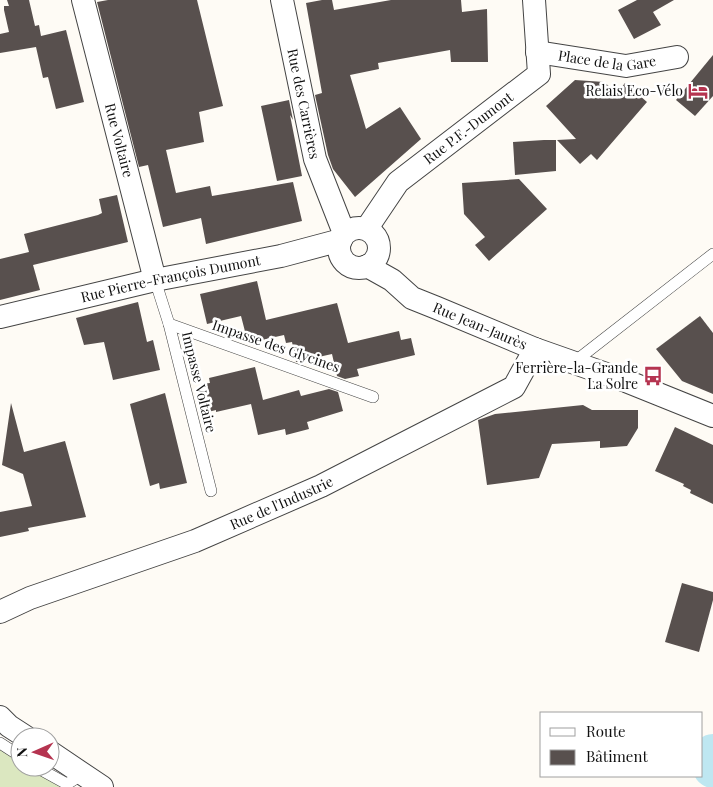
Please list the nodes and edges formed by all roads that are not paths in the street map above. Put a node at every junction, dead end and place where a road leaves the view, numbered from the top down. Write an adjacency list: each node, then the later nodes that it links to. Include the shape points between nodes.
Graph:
1 (83, 0): 9 (street, Rue Voltaire)
2 (282, 0): 6 (street, Rue des Carrières, via 315,159 333,207)
3 (534, 0): 5 (street)
4 (677, 57): 5 (street, Place de la Gare, via 626,66)
5 (538, 63): 6 (street, Rue P.F.-Dumont, via 398,182)
6 (362, 241): 8 (street, Rue Pierre-François Dumont); 8 (street, via 360,268 345,262); 12 (street, Rue Jean-Jaurès, via 392,280 412,298)
7 (713, 254): 13 (lane)
8 (281, 256): 9 (street, Rue Pierre-François Dumont)
9 (155, 280): 10 (street, Rue Pierre-François Dumont); 11 (lane, Impasse Voltaire)
10 (0, 318)
11 (169, 324): 14 (lane, Impasse des Glycines); 16 (lane, Impasse Voltaire)
12 (535, 350): 13 (street, Rue Jean-Jaurès); 17 (street, Rue de l'Industrie, via 514,387 320,486 195,541 30,598)
13 (573, 363): 15 (street, Rue Jean-Jaurès)
14 (373, 397)
15 (713, 416)
16 (211, 491)
17 (0, 612)
18 (0, 717): 19 (street)
19 (11, 727)
20 (60, 759): 21 (street)
21 (83, 774): 22 (lane, via 67,784); 23 (street)
22 (54, 777)
23 (102, 787)

